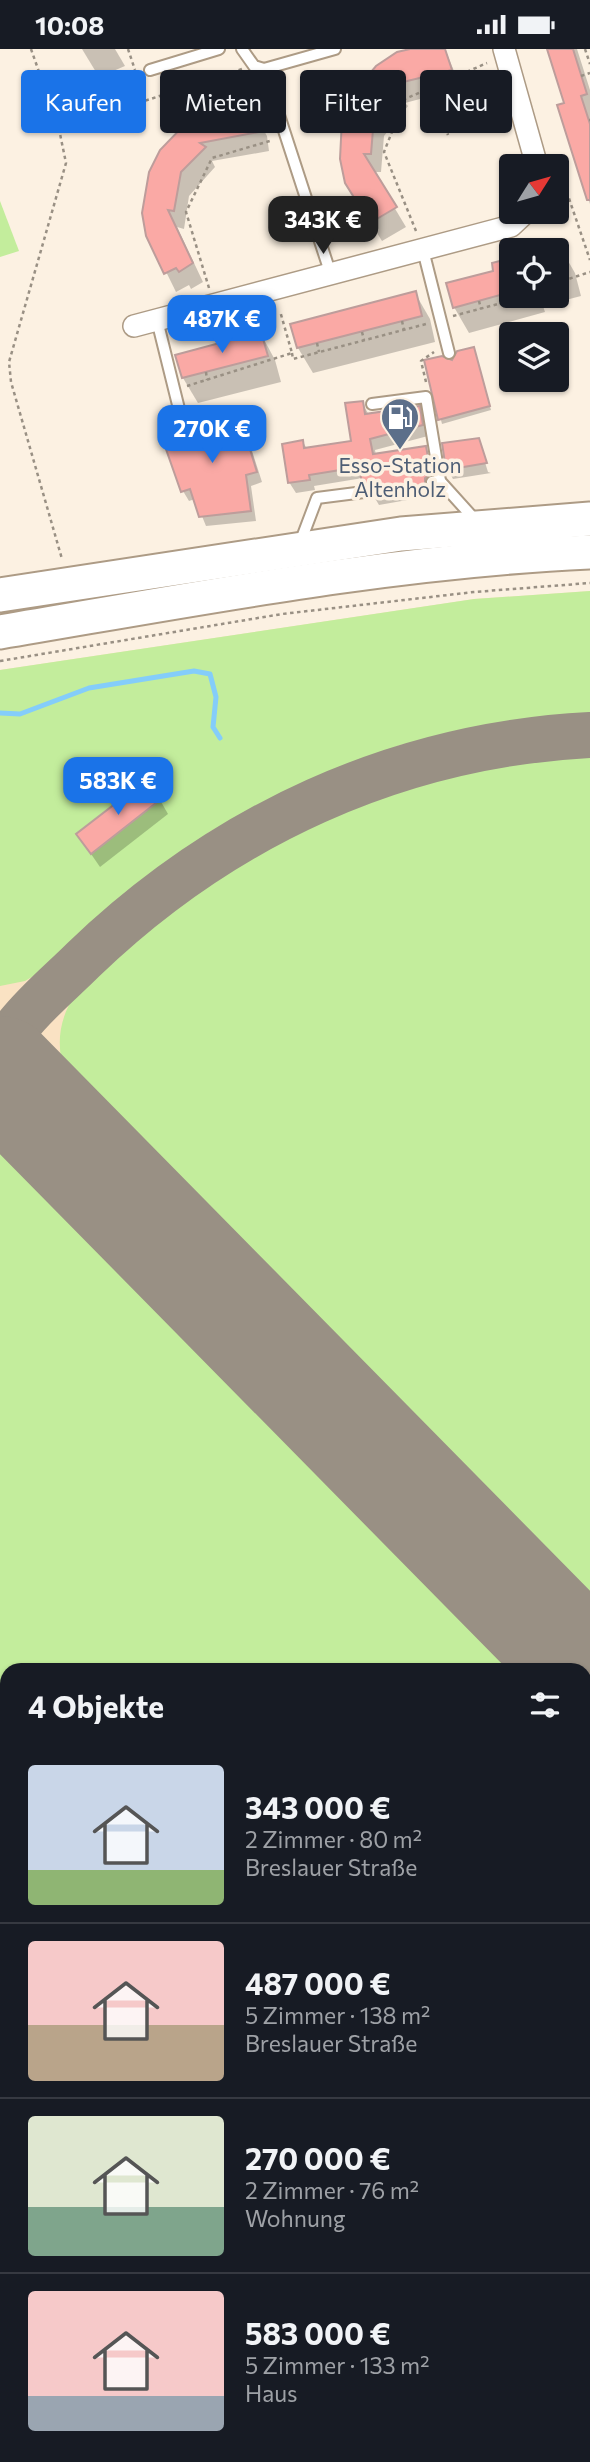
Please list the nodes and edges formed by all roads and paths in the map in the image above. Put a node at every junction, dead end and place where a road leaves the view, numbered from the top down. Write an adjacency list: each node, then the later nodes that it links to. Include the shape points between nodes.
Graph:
1 (31, 49): 9 (path)
2 (219, 49): 10 (lane)
3 (242, 49): 8 (lane)
4 (335, 49): 8 (lane)
5 (585, 49): 7 (path)
6 (505, 53): 11 (path); 18 (street)
7 (590, 64)
8 (259, 67): 15 (path); 17 (lane)
9 (38, 70)
10 (150, 70)
11 (468, 70)
12 (590, 73): 13 (path)
13 (581, 76)
14 (420, 92): 23 (path, via 405,99 384,152)
15 (146, 102)
16 (59, 133): 55 (path, via 66,163 9,362)
17 (285, 136): 26 (lane); 30 (path, via 212,158 186,212)
18 (534, 154)
19 (569, 199): 22 (path)
20 (513, 224): 23 (street)
21 (590, 244): 22 (path)
22 (585, 246): 24 (path)
23 (423, 250): 26 (street); 34 (lane)
24 (590, 260)
25 (590, 272): 27 (path)
26 (331, 275): 30 (street)
27 (569, 279)
28 (479, 301): 31 (path)
29 (499, 303): 31 (path)
30 (214, 305): 33 (street)
31 (481, 309): 34 (path)
32 (280, 311): 43 (path)
33 (157, 320): 36 (street); 46 (lane)
34 (440, 320): 37 (path); 41 (lane)
35 (402, 321): 37 (path)
36 (134, 326)
37 (404, 330): 39 (path)
38 (362, 332): 39 (path)
39 (364, 340): 42 (path)
40 (317, 343): 42 (path)
41 (448, 351): 47 (path, via 427,354 421,361)
42 (319, 352): 43 (path, via 293,359)
43 (292, 353): 45 (path)
44 (206, 372): 45 (path)
45 (207, 380): 46 (path)
46 (174, 389): 49 (lane, via 181,417)
47 (426, 397): 48 (lane); 52 (lane, via 436,482)
48 (372, 404)
49 (188, 423)
50 (364, 492): 53 (lane, via 317,498)
51 (590, 519): 52 (highway)
52 (481, 527): 53 (highway)
53 (298, 548): 57 (highway)
54 (590, 552): 58 (highway, via 311,580)
55 (62, 559)
56 (590, 583): 59 (path, via 282,614)
57 (0, 595)
58 (0, 632)
59 (0, 661)

